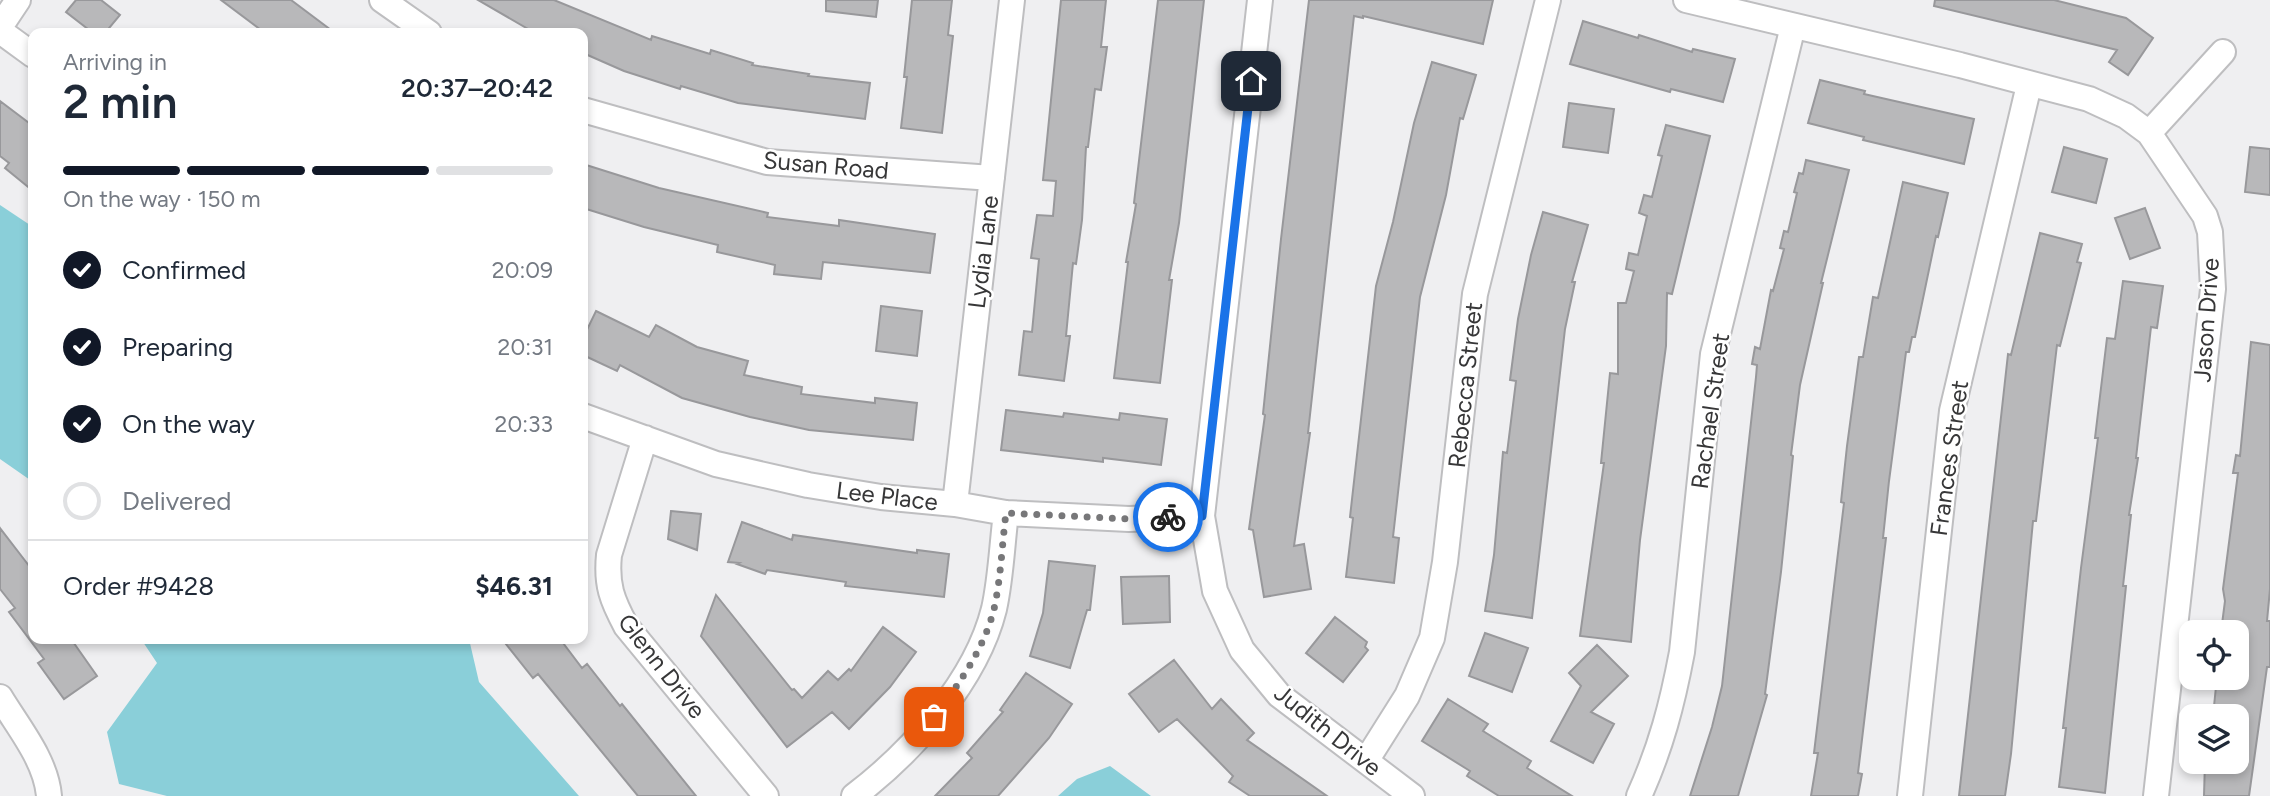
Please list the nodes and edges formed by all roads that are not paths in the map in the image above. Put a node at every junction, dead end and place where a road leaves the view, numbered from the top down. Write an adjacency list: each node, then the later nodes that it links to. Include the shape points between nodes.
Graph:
1 (18, 0): 9 (street)
2 (382, 0): 8 (street)
3 (1012, 0): 15 (street, Lydia Lane)
4 (1259, 0): 20 (street, Judith Drive)
5 (1548, 0): 22 (street, Rebecca Street, via 1475,295 1446,562 1432,638 1407,696)
6 (1686, 0): 7 (street, Jason Drive)
7 (1793, 26): 12 (street, Jason Drive); 27 (street, Rachael Street, via 1713,354 1682,652 1673,699)
8 (422, 28)
9 (0, 29): 10 (street)
10 (28, 51)
11 (2223, 52): 14 (street)
12 (2029, 85): 14 (street, Jason Drive, via 2089,99 2126,116); 28 (street, Frances Street, via 1952,411)
13 (588, 111): 15 (street, Susan Road, via 767,162)
14 (2148, 133): 29 (street, Jason Drive, via 2205,216 2213,289)
15 (992, 178): 18 (street, Lydia Lane)
16 (588, 418): 17 (street, Lee Place)
17 (645, 438): 18 (street, Lee Place, via 716,464 808,485); 24 (street, Glenn Drive, via 609,555 611,598 626,626)
18 (955, 504): 19 (street, Lee Place)
19 (1006, 513): 20 (street, Lee Place, via 1129,519); 25 (street, via 994,608 972,663 923,733)
20 (1202, 516): 22 (street, Judith Drive, via 1215,591 1242,650 1279,695)
21 (0, 697): 23 (street, via 34,752)
22 (1366, 761): 26 (street, Judith Drive)
23 (49, 796)
24 (766, 796)
25 (854, 796)
26 (1412, 796)
27 (1639, 796)
28 (1910, 796)
29 (2156, 796)

